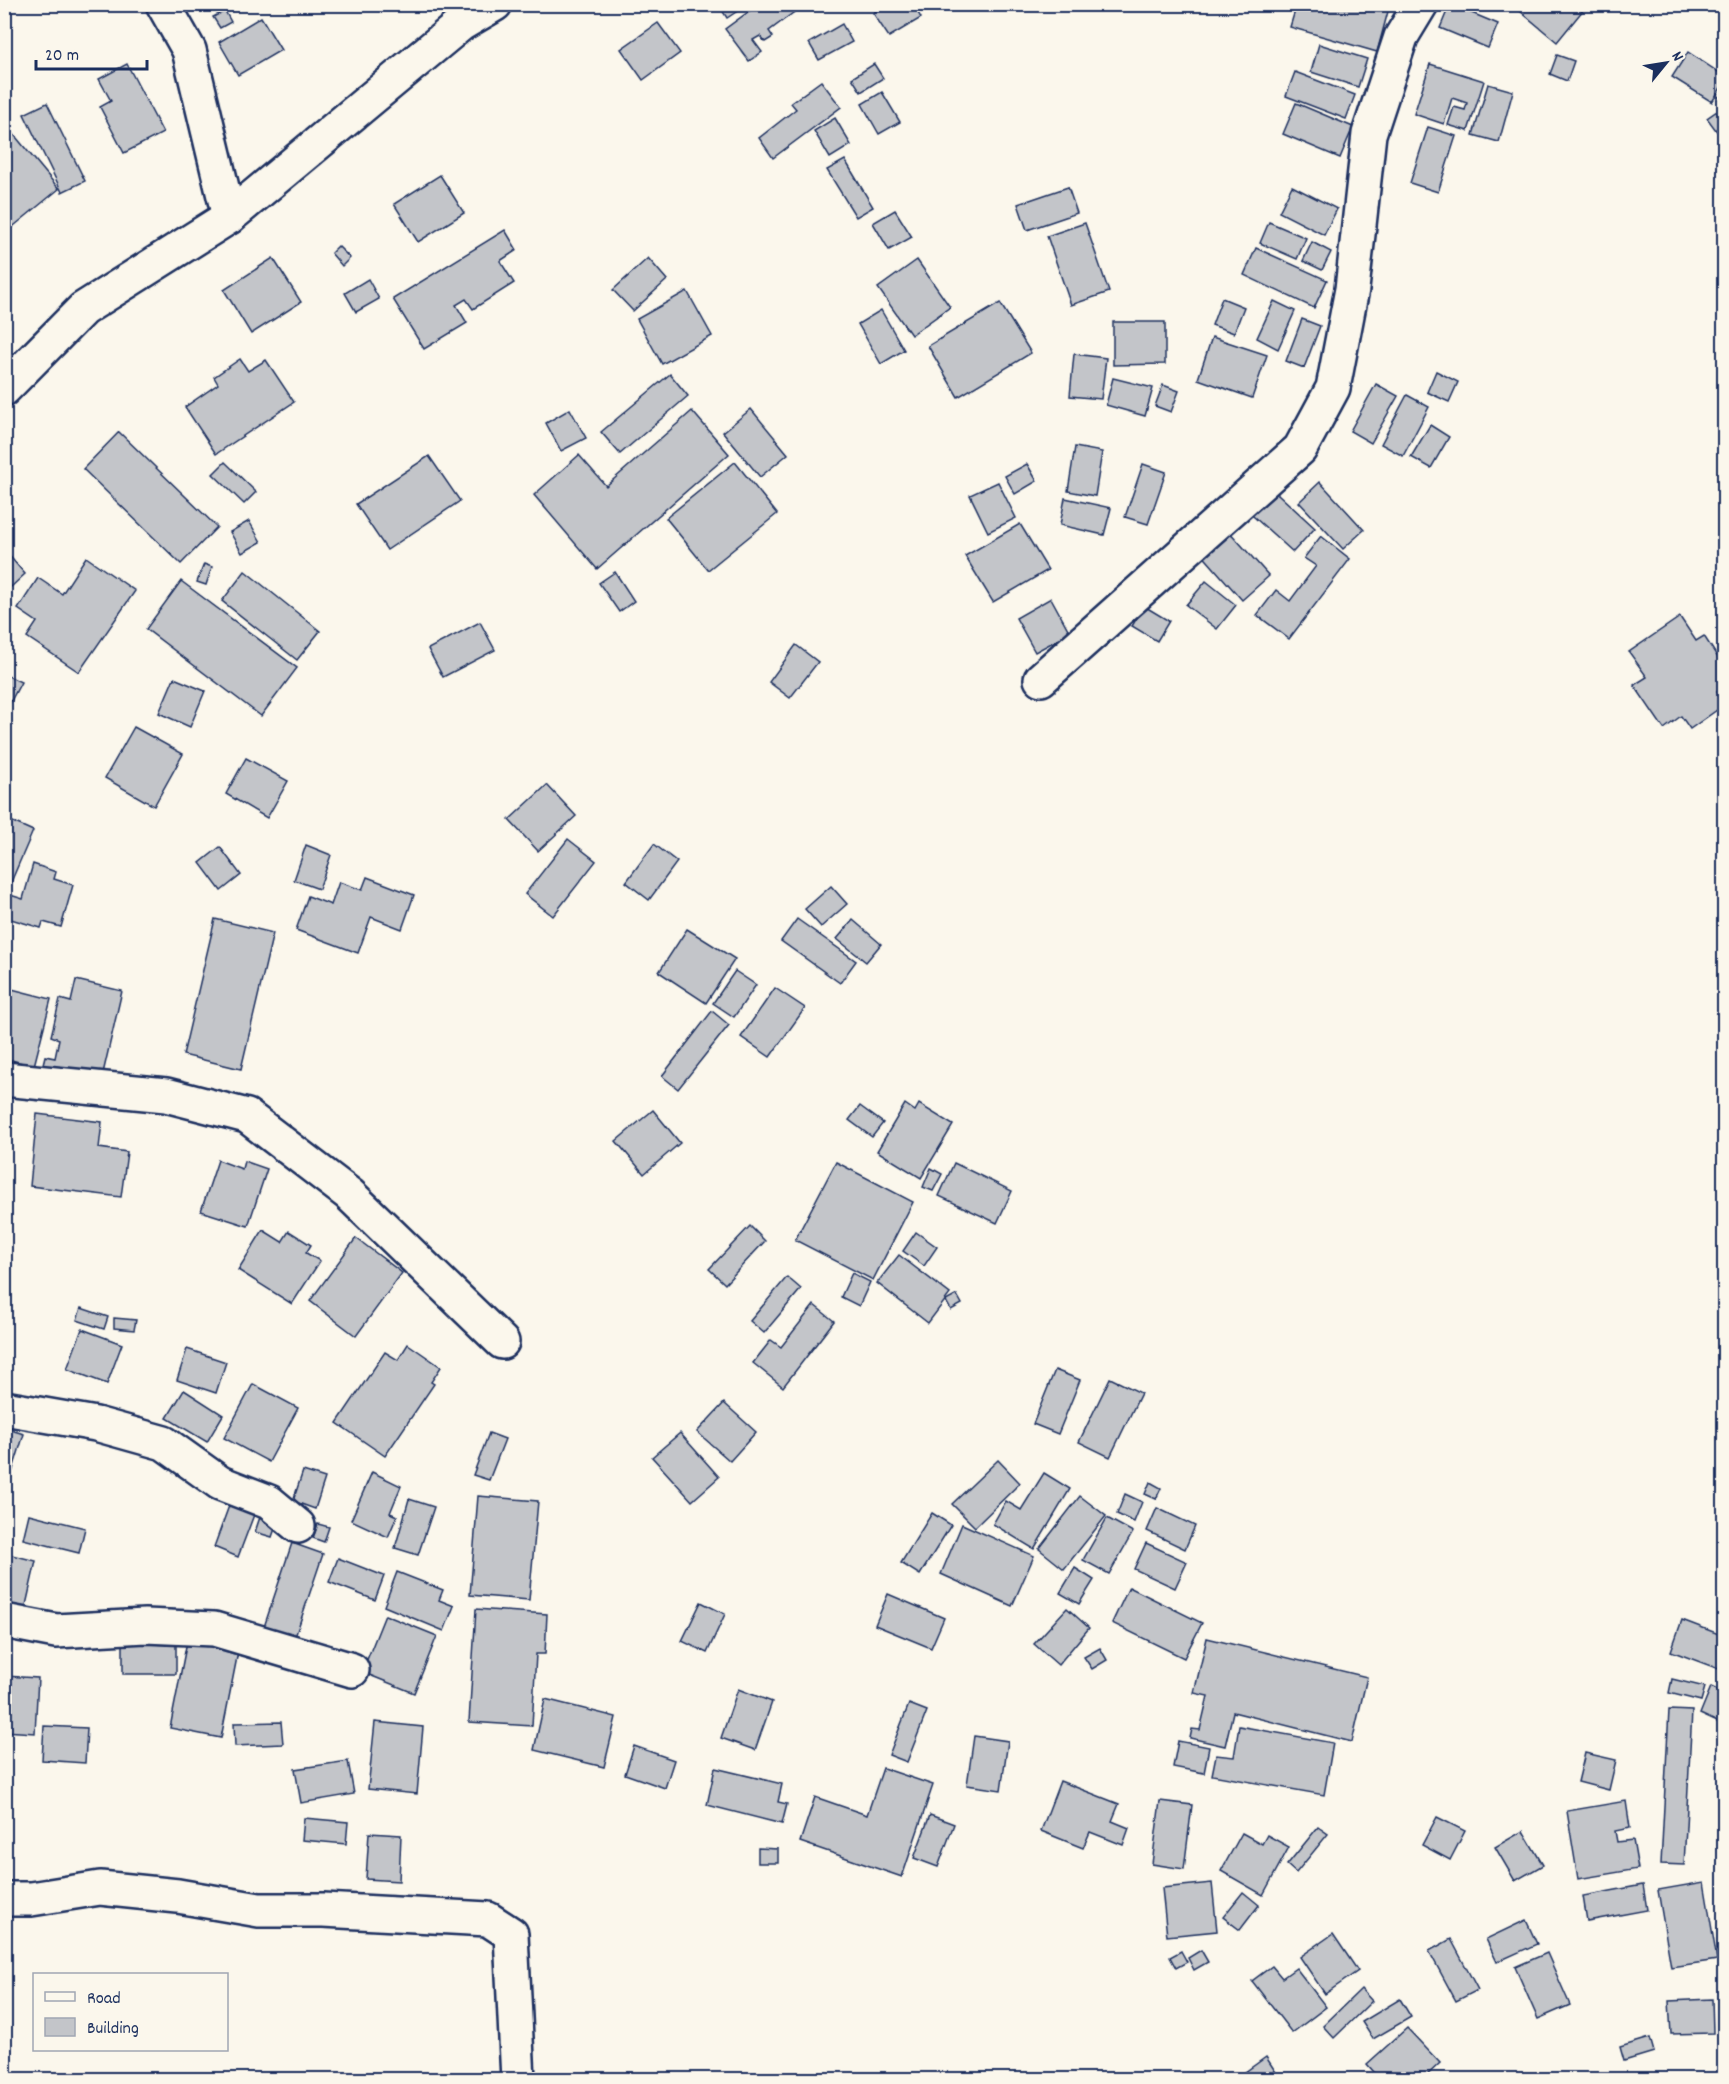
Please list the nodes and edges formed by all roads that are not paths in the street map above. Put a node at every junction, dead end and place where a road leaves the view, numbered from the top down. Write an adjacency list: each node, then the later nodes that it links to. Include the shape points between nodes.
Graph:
1 (163, 4): 4 (street, via 189,50)
2 (495, 4): 4 (street, via 461,24)
3 (1421, 4): 6 (street, via 1401,37 1369,134 1352,289 1333,388 1300,449)
4 (229, 217): 5 (street, via 84,309)
5 (4, 389)
6 (1041, 679)
7 (4, 1079): 8 (street, via 166,1095 246,1116 349,1194)
8 (502, 1342)
9 (4, 1408): 10 (street, via 96,1424 164,1443 220,1483 269,1502)
10 (298, 1526)
11 (4, 1621): 12 (street, via 56,1631 145,1626 214,1629)
12 (352, 1670)
13 (4, 1899): 14 (street, via 31,1899 100,1888 259,1910 488,1919 511,1934)
14 (518, 2079)

